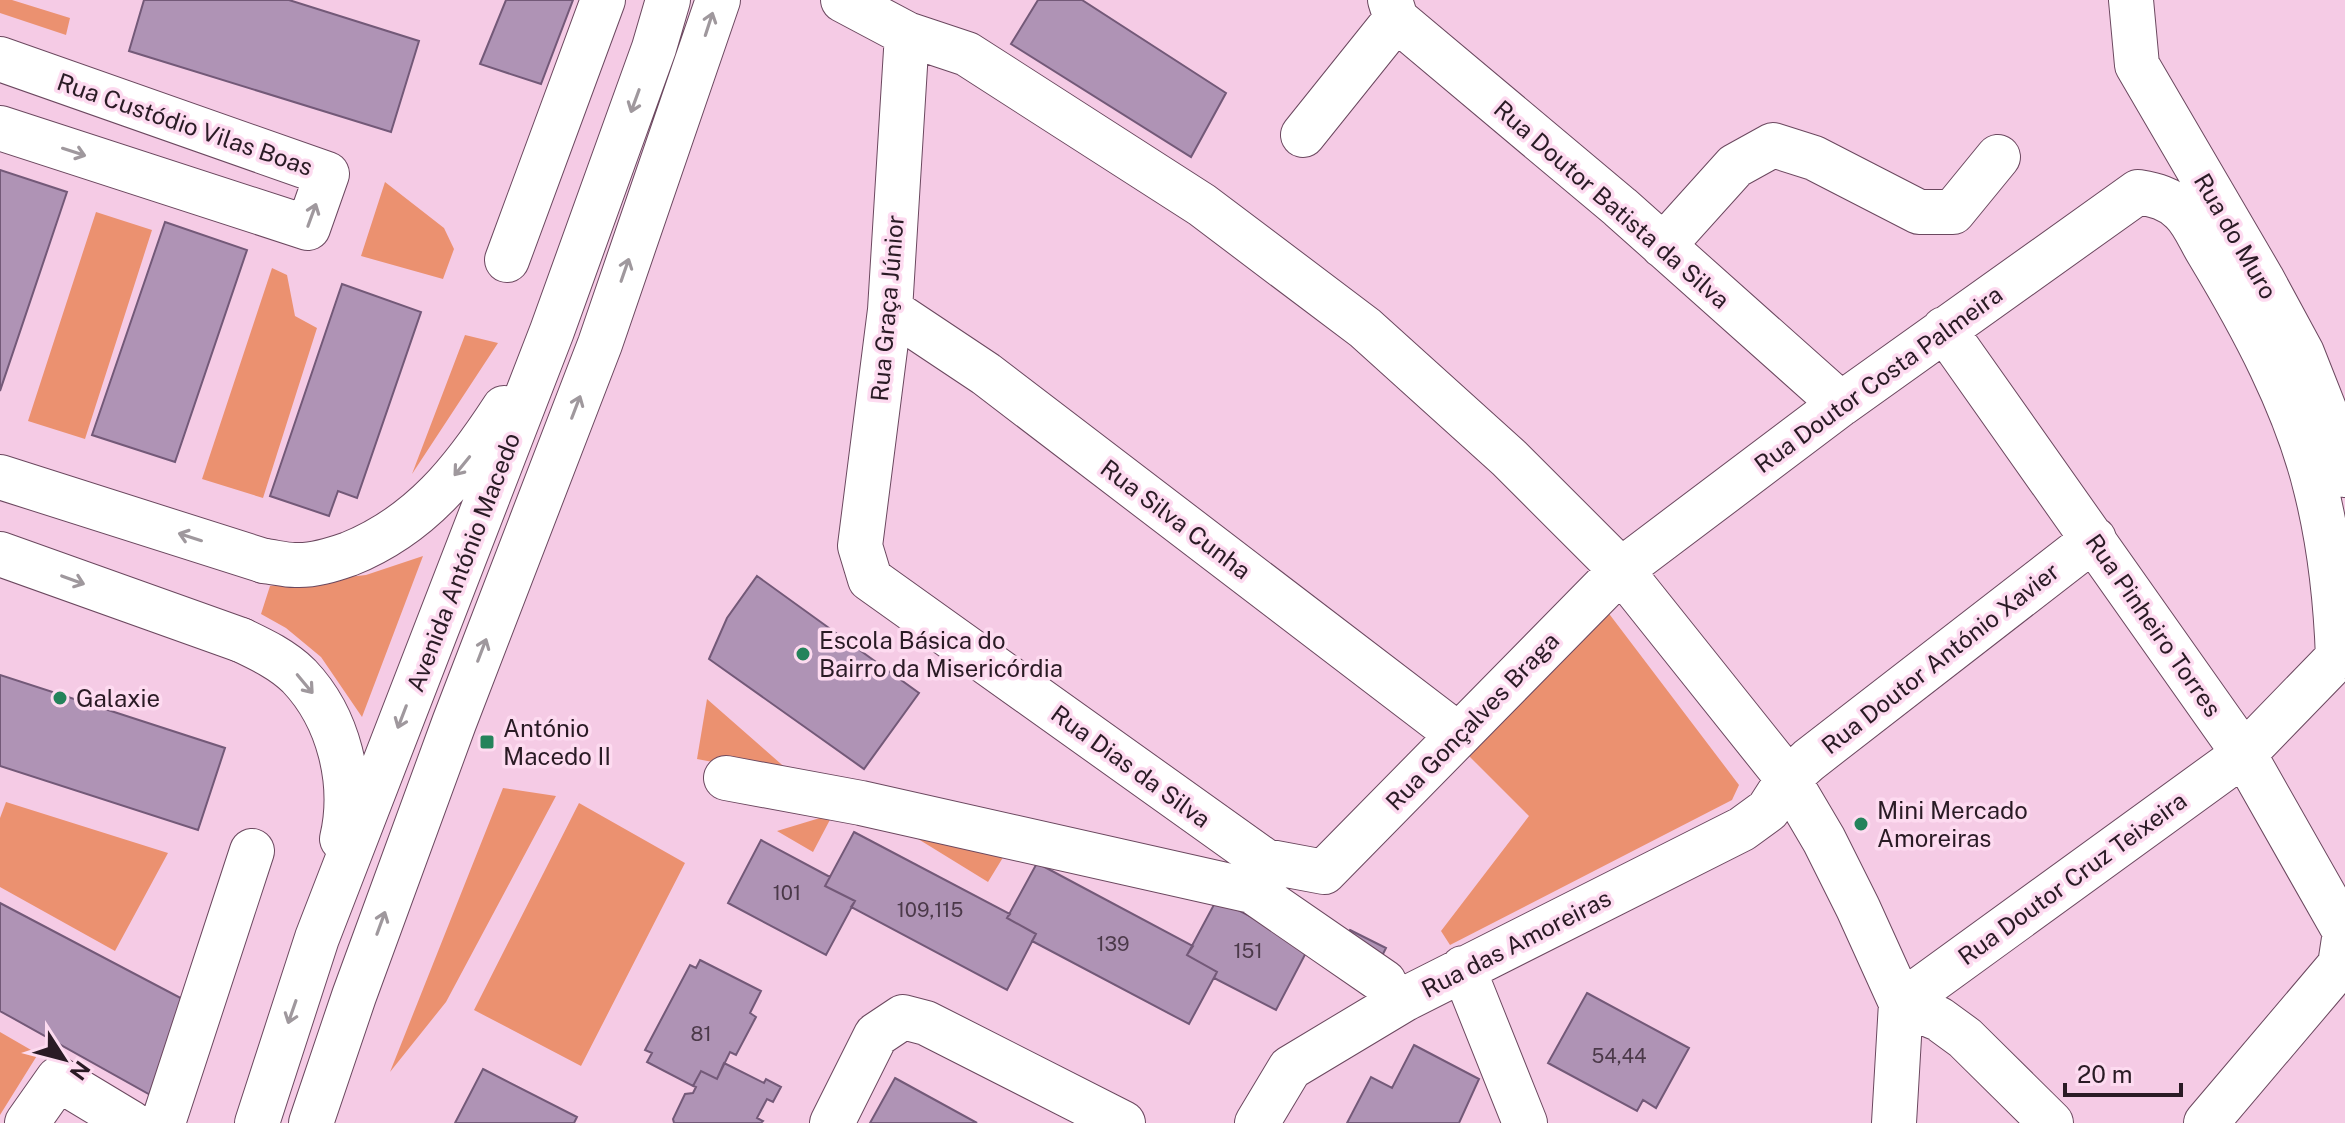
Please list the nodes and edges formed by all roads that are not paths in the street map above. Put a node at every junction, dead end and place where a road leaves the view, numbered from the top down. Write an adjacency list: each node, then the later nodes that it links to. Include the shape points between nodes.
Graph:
1 (603, 0): 13 (main road)
2 (668, 0): 16 (main road, Avenida António Macedo, one-way to 16)
3 (718, 0): 41 (main road, Avenida António Macedo, one-way to 3, via 449,737 600,344)
4 (843, 0): 7 (main road)
5 (2131, 0): 18 (main road, Rua do Muro, via 2137,65 2302,353)
6 (1393, 10): 10 (main road); 12 (main road, Rua Doutor Batista da Silva)
7 (907, 34): 14 (main road, Rua Graça Júnior); 22 (main road, via 967,54 1202,205 1365,328 1509,458)
8 (0, 59): 9 (main road, Rua Custódio Vilas Boas, one-way to 8, via 308,228 327,174)
9 (0, 128)
10 (1303, 135)
11 (1998, 157): 12 (main road, via 1953,212 1919,212 1814,158 1773,145 1735,166)
12 (1663, 246): 17 (main road, Rua Doutor Batista da Silva)
13 (507, 260)
14 (890, 310): 23 (main road, Rua Graça Júnior, via 860,546); 25 (main road, Rua Silva Cunha, via 986,374)
15 (1944, 329): 17 (main road, Rua Doutor Costa Palmeira); 20 (main road, Rua Pinheiro Torres); 24 (main road, Rua Doutor Costa Palmeira, via 2138,192 2162,196 2183,212 2285,398 2307,455 2332,568)
16 (552, 331): 19 (main road, one-way to 19, via 480,444 442,491 409,523 333,560 297,565 264,561); 32 (main road, Avenida António Macedo, one-way to 32)
17 (1841, 404): 22 (main road, Rua Doutor Costa Palmeira)
18 (2345, 475)
19 (0, 477)
20 (2094, 539): 26 (main road, Rua Pinheiro Torres); 28 (main road, Rua Doutor António Xavier)
21 (0, 554): 32 (main road, one-way to 32, via 241,640 273,655 299,676 321,704 339,743 346,780 344,827)
22 (1621, 570): 25 (main road, Rua Gonçalves Braga); 28 (main road)
23 (870, 579): 30 (main road, Rua Dias da Silva, via 1265,861)
24 (2341, 654): 26 (main road)
25 (1457, 734): 30 (main road, Rua Gonçalves Braga)
26 (2244, 754): 31 (main road, Rua Pinheiro Torres); 35 (main road, Rua Doutor Cruz Teixeira)
27 (726, 778): 34 (main road, via 1252,891)
28 (1788, 779): 33 (main road, Rua das Amoreiras, via 1768,810 1742,829); 35 (main road, via 1852,895)
29 (252, 851): 39 (main road)
30 (1324, 872)
31 (2345, 932): 48 (main road, Rua Pinheiro Torres, via 2340,965)
32 (317, 938): 40 (main road, Avenida António Macedo, one-way to 40)
33 (1463, 968): 36 (main road); 44 (main road, Rua das Amoreiras, via 1290,1068)
34 (1384, 982)
35 (1901, 1003): 46 (main road); 47 (main road, via 1939,1019 1965,1038)
36 (1506, 1103): 45 (main road)
37 (27, 1123): 38 (main road, via 58,1079)
38 (131, 1123)
39 (163, 1123)
40 (257, 1123)
41 (311, 1123)
42 (832, 1123): 43 (main road, via 876,1035 903,1017 926,1023)
43 (1123, 1123)
44 (1257, 1123)
45 (1525, 1123)
46 (1894, 1123)
47 (2051, 1123)
48 (2206, 1123)

